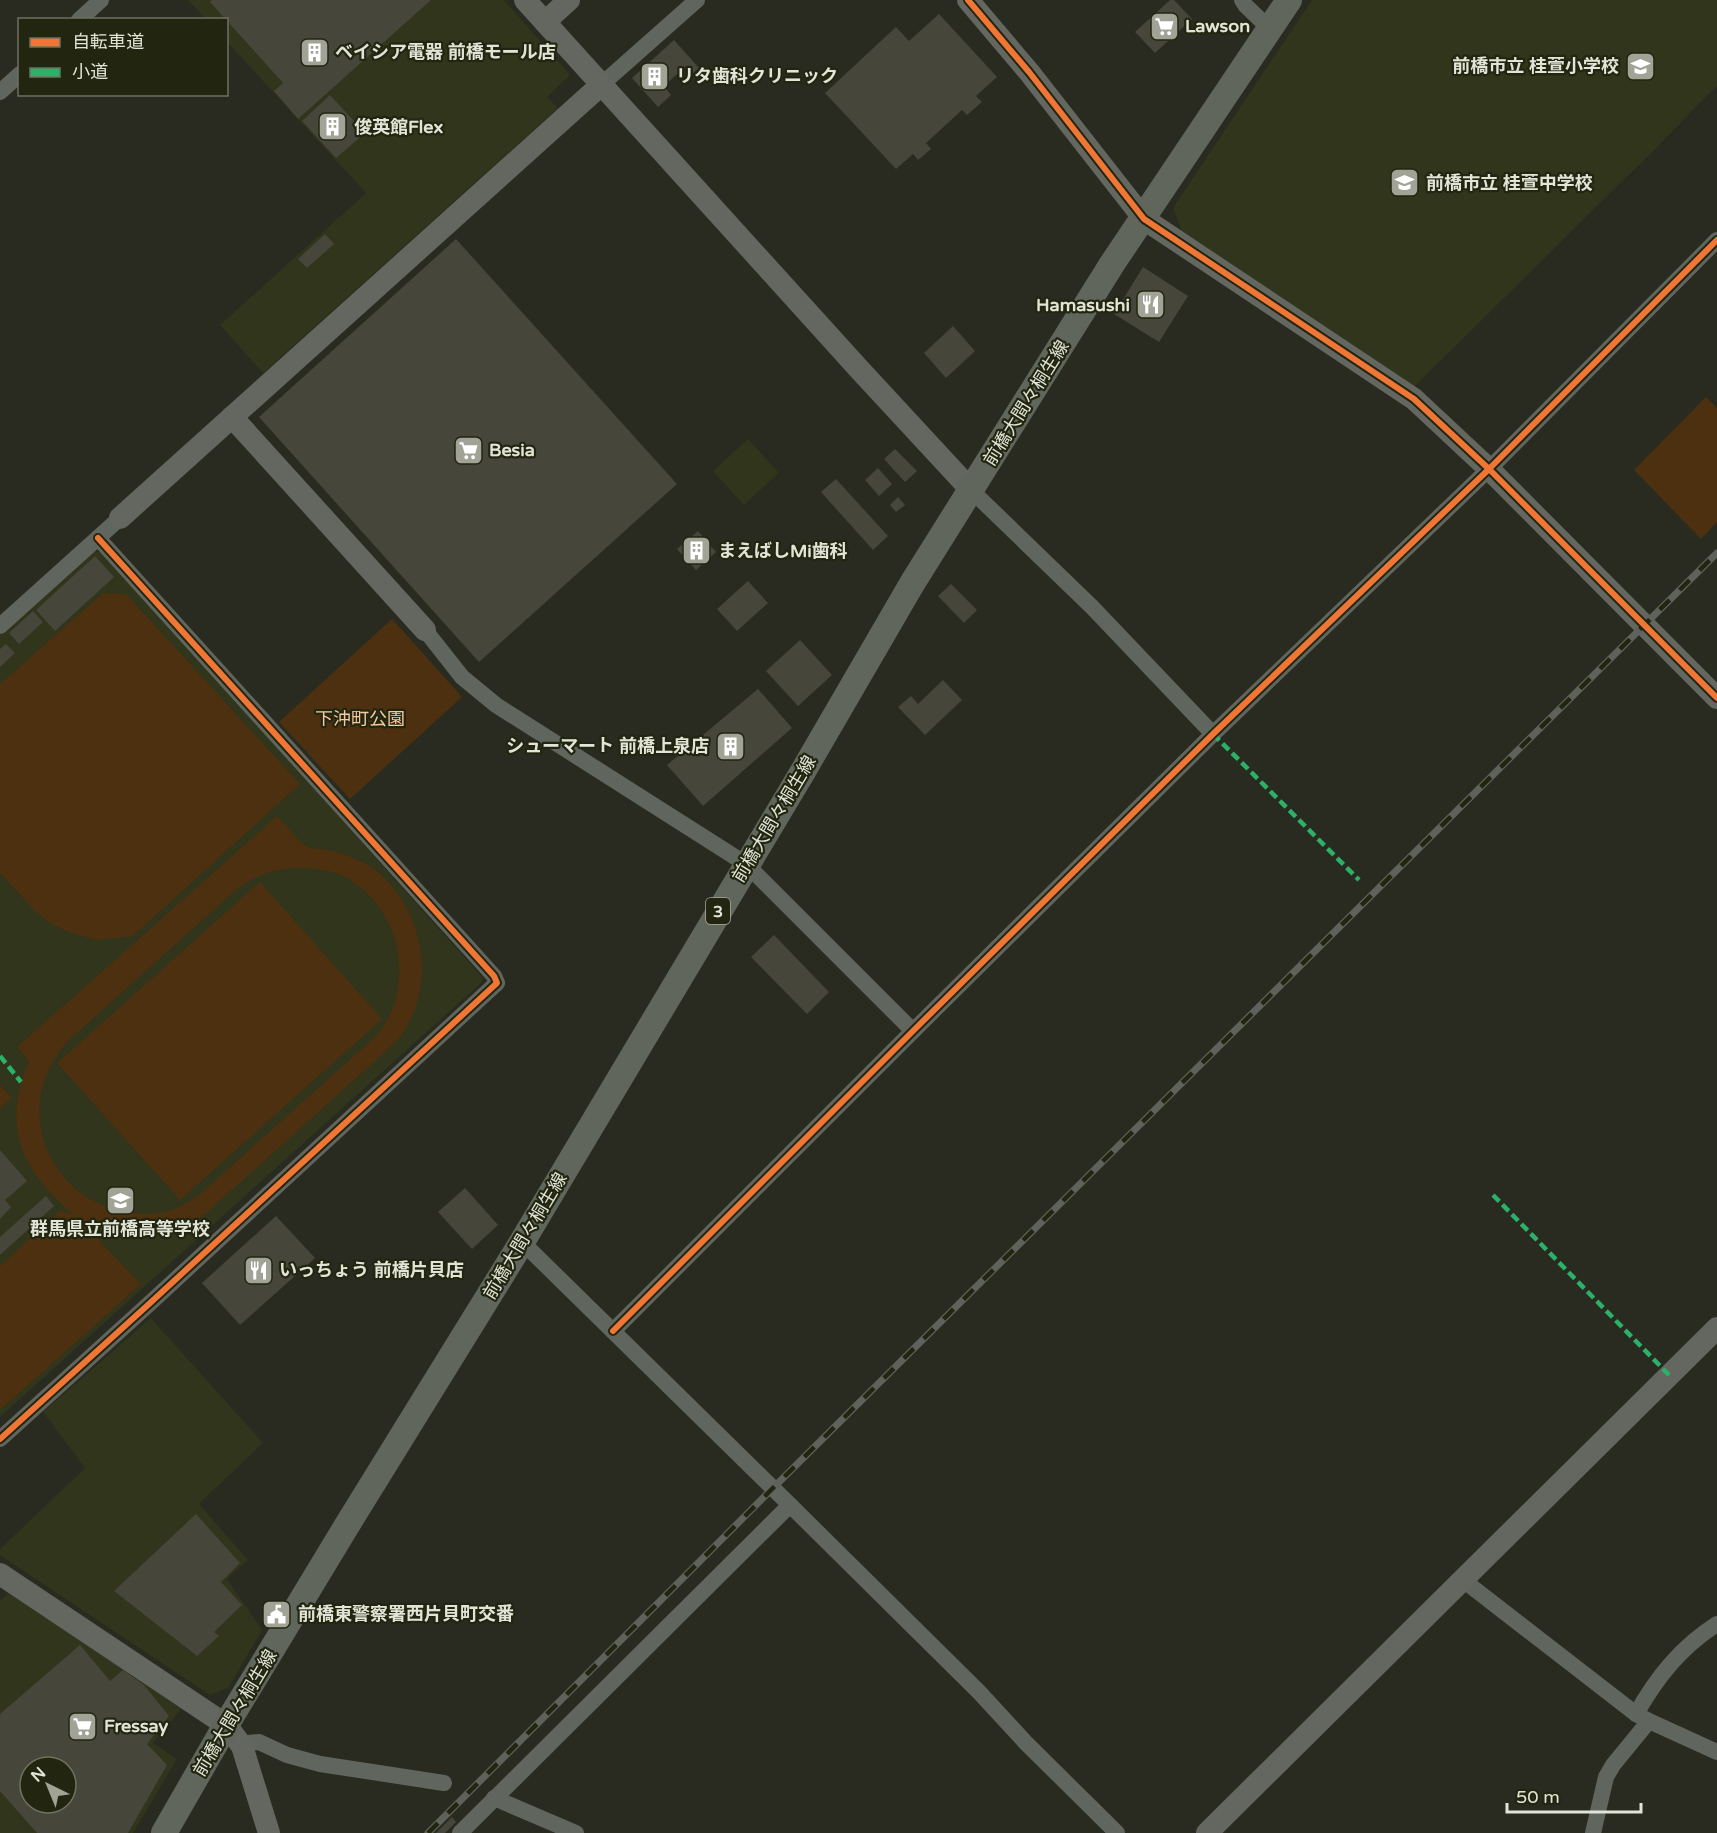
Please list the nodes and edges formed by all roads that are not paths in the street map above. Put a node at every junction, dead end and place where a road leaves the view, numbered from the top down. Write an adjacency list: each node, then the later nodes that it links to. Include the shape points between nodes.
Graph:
1 (101, 0): 8 (street)
2 (525, 0): 9 (street)
3 (569, 0): 9 (street)
4 (697, 0): 12 (street)
5 (968, 0): 14 (street)
6 (1242, 0): 10 (street)
7 (1289, 0): 10 (main road, 前橋大間々桐生線 / 3)
8 (81, 18)
9 (545, 22): 12 (street)
10 (1270, 29): 14 (main road, 前橋大間々桐生線 / 3)
11 (18, 76): 13 (street)
12 (601, 85): 16 (street); 18 (street)
13 (0, 92)
14 (1144, 219): 17 (street, via 1414,399); 18 (main road, 前橋大間々桐生線 / 3)
15 (1717, 240): 17 (street)
16 (232, 417): 19 (street); 22 (street)
17 (1489, 469): 23 (street); 24 (street)
18 (971, 490): 24 (street, via 1092,607); 25 (main road, 前橋大間々桐生線 / 3)
19 (120, 518): 20 (street)
20 (98, 538): 21 (street); 30 (street, via 497,983)
21 (0, 626)
22 (425, 630): 25 (street, via 462,677 496,705)
23 (1717, 698)
24 (1213, 734): 26 (street)
25 (747, 864): 26 (street); 27 (main road, 前橋大間々桐生線 / 3)
26 (913, 1031): 29 (street)
27 (522, 1242): 29 (street); 36 (main road, 前橋大間々桐生線 / 3)
28 (1717, 1328): 33 (street)
29 (614, 1331): 31 (street)
30 (0, 1439)
31 (790, 1505): 40 (street); 45 (street)
32 (0, 1574): 36 (street)
33 (1463, 1580): 35 (street); 46 (street)
34 (1717, 1624): 35 (street, via 1666,1668 1649,1691)
35 (1642, 1718): 38 (street); 47 (street, via 1606,1777)
36 (226, 1725): 37 (street); 41 (main road, 前橋大間々桐生線 / 3)
37 (242, 1746): 39 (street, via 259,1742 303,1760); 42 (street)
38 (1717, 1752)
39 (444, 1783)
40 (494, 1798): 43 (street); 44 (street)
41 (164, 1833)
42 (269, 1833)
43 (460, 1833)
44 (576, 1833)
45 (1117, 1833)
46 (1208, 1833)
47 (1593, 1833)

